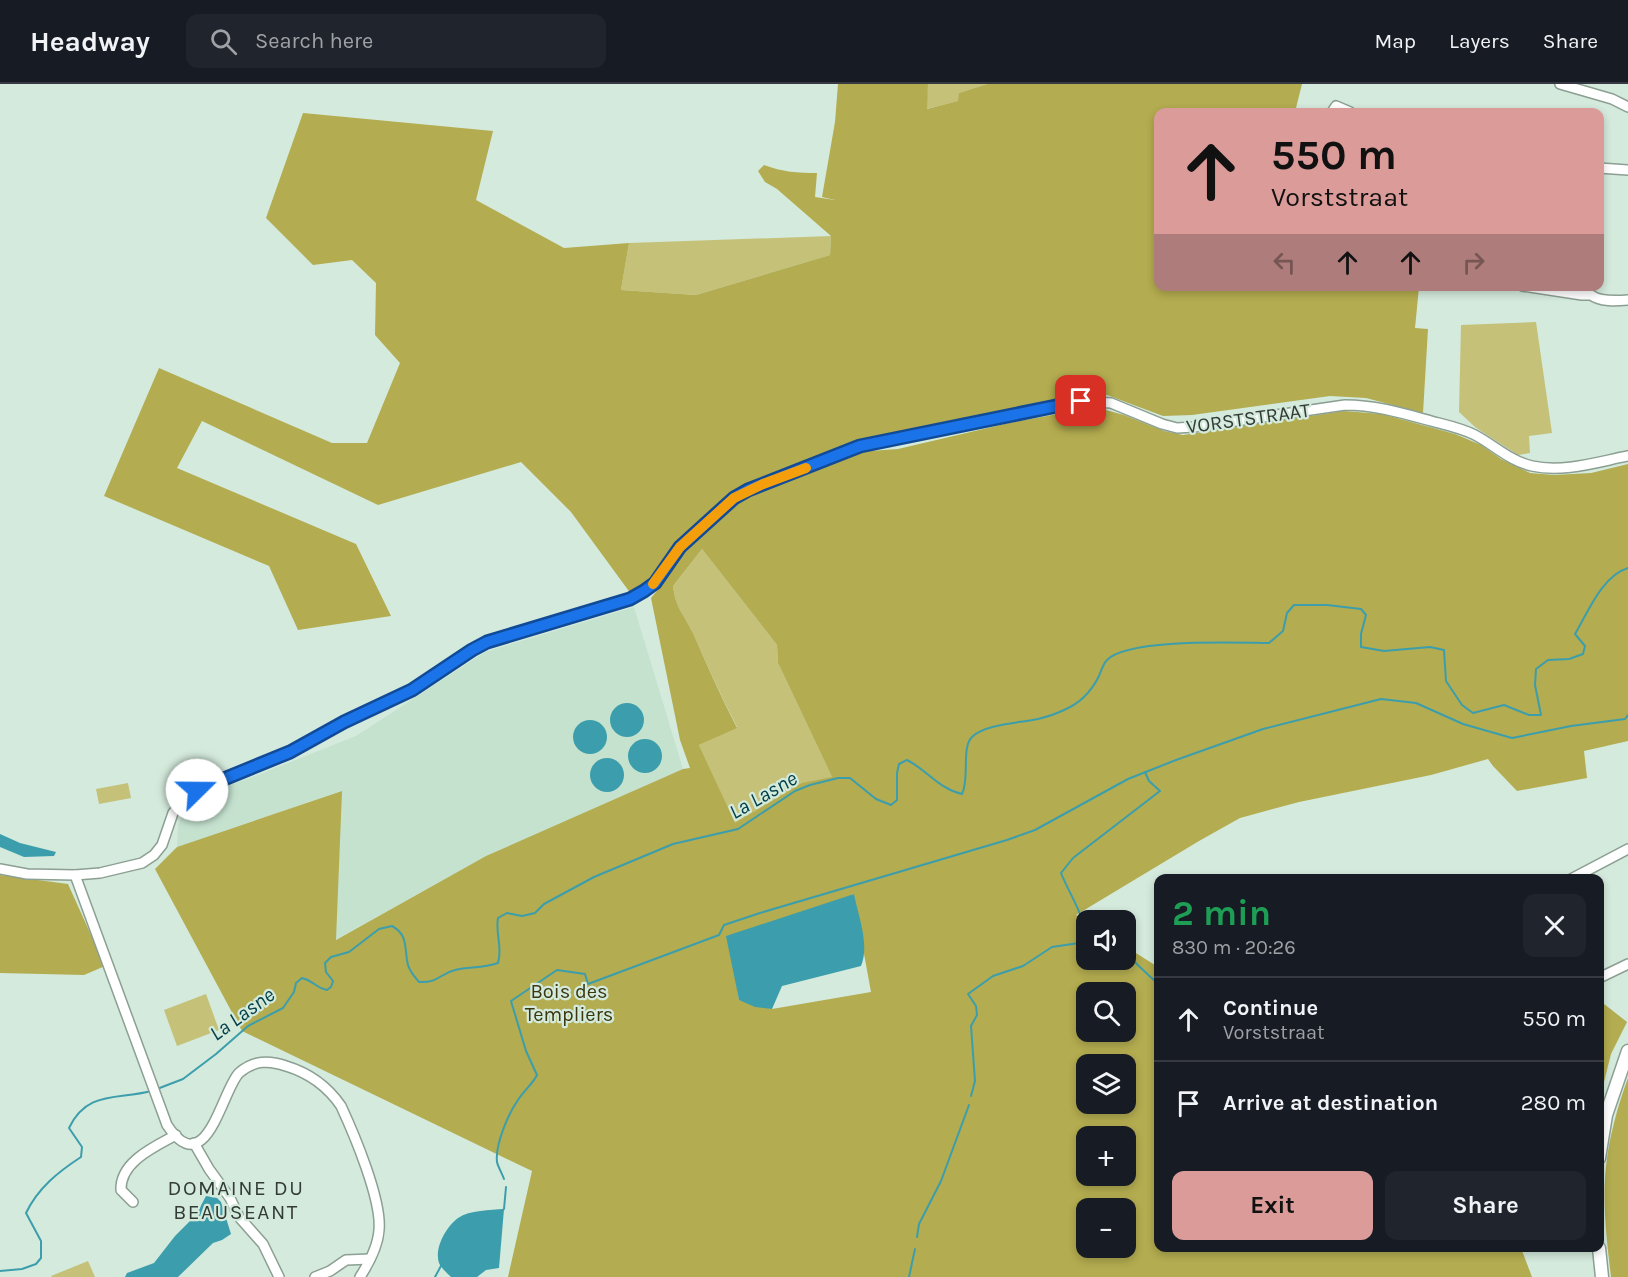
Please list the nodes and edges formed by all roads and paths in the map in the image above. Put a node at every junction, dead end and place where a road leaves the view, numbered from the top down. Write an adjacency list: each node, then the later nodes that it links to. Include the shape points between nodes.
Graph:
1 (1560, 84): 2 (street)
2 (1628, 107)
3 (1604, 168): 4 (street)
4 (1628, 170)
5 (1555, 291): 6 (street, via 1582,295)
6 (1590, 291): 7 (street, via 1595,298)
7 (1628, 300)
8 (1628, 456): 12 (street, VORSTSTRAAT, via 1563,468 1531,465 1458,428 1363,405 1178,428 1111,403 1081,401 860,446 734,498 680,547 655,583 630,599 487,642 412,690 290,752 187,795 173,813 162,845 142,863)
9 (1628, 849): 11 (street)
10 (0, 868): 12 (street, VORSTSTRAAT, via 27,874)
11 (1580, 874)
12 (75, 875): 17 (street, via 167,1125)
13 (1628, 964): 14 (street)
14 (1604, 976)
15 (1628, 1051): 16 (main road)
16 (1604, 1127)
17 (176, 1135): 18 (street); 19 (street, via 141,1156 121,1180 122,1190)
18 (194, 1143): 21 (street, via 210,1131 236,1076 249,1066 267,1061 313,1078 341,1106 375,1195 379,1232); 22 (street, via 239,1217 263,1244)
19 (133, 1202)
20 (1599, 1252): 25 (main road)
21 (370, 1259): 23 (street, via 346,1260); 24 (street)
22 (279, 1277)
23 (315, 1277)
24 (360, 1277)
25 (1602, 1277)

